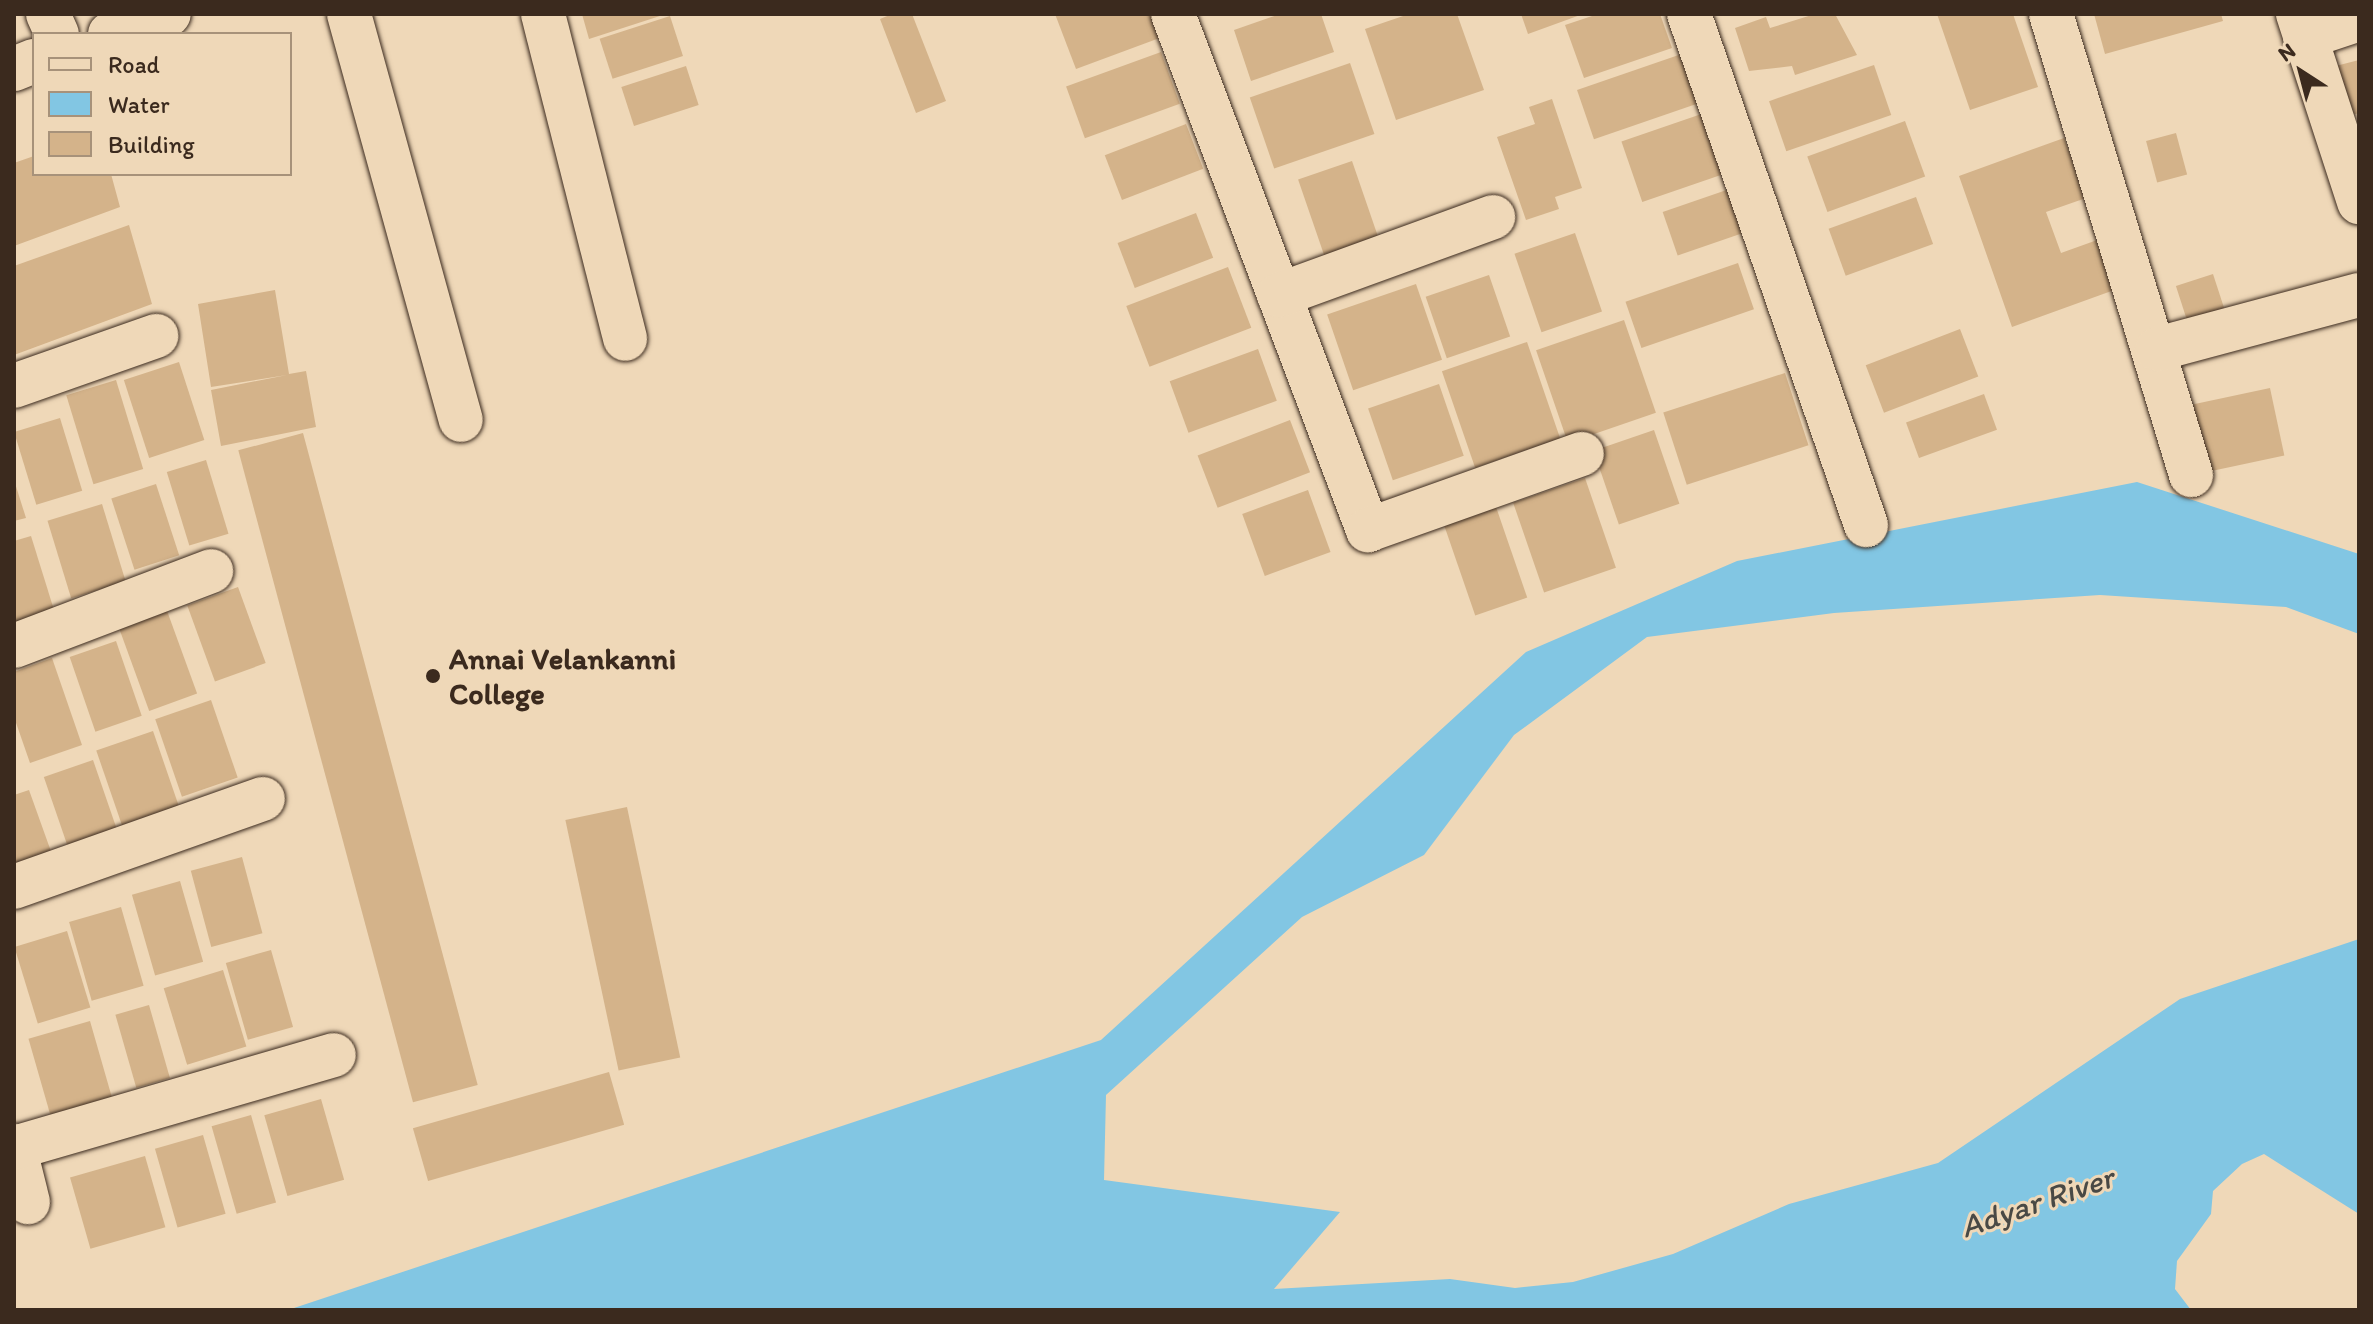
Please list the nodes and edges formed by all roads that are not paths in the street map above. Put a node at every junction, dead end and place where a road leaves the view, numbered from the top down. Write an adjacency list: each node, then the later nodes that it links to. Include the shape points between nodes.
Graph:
1 (169, 14): 9 (street)
2 (349, 14): 19 (street)
3 (543, 14): 16 (street)
4 (1173, 14): 13 (street)
5 (1689, 14): 22 (street)
6 (2051, 14): 17 (street)
7 (2359, 19): 8 (street)
8 (2302, 26): 10 (street)
9 (116, 32)
10 (2349, 141): 11 (street)
11 (2359, 202)
12 (1493, 217): 13 (street)
13 (1279, 295): 20 (street, via 1368,530)
14 (2359, 295): 17 (street)
15 (156, 336): 18 (street)
16 (625, 339)
17 (2157, 349): 21 (street)
18 (14, 386)
19 (461, 420)
20 (1582, 454)
21 (2191, 475)
22 (1866, 525)
23 (211, 571): 24 (street)
24 (14, 646)
25 (263, 799): 26 (street)
26 (14, 887)
27 (334, 1055): 28 (street)
28 (14, 1147): 29 (street)
29 (28, 1202)

